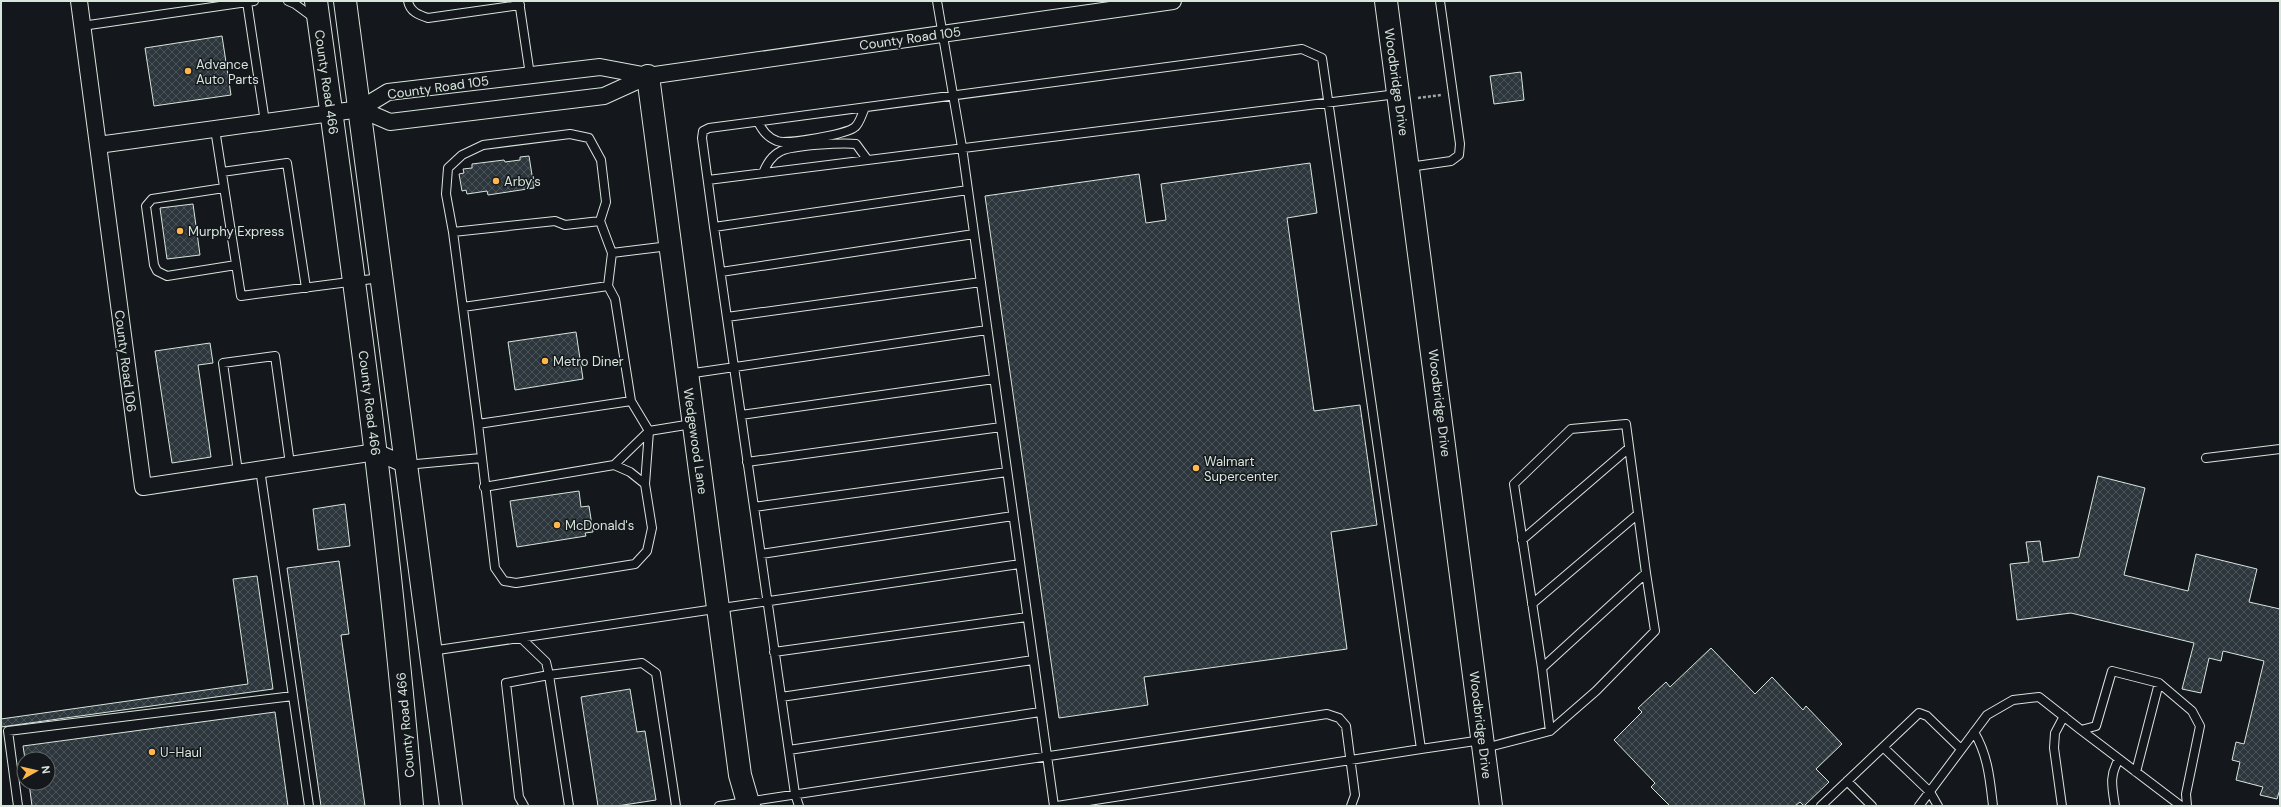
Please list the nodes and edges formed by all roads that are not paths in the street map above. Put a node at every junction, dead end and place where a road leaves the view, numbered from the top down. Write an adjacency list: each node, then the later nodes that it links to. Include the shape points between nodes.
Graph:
1 (79, 1): 13 (street, County Road 106)
2 (288, 1): 12 (lane, via 308,12)
3 (316, 1): 12 (main road, County Road 466)
4 (345, 1): 20 (main road)
5 (408, 1): 11 (lane, via 410,8 428,18)
6 (937, 1): 14 (lane)
7 (1173, 1): 14 (street, County Road 105)
8 (1386, 1): 17 (main road, Woodbridge Drive)
9 (1440, 1): 29 (lane, via 1460,144 1459,155 1451,161)
10 (251, 2): 13 (lane); 23 (lane)
11 (520, 3): 15 (lane)
12 (319, 23): 22 (main road, County Road 466)
13 (82, 26): 26 (street, County Road 106)
14 (942, 34): 16 (street, County Road 105); 18 (lane)
15 (530, 75): 16 (street, County Road 105, via 600,67); 20 (street, County Road 105, via 388,92)
16 (648, 76): 20 (street, County Road 105, via 604,96 390,122); 39 (main road, Wedgewood Lane)
17 (1399, 93): 19 (lane); 29 (main road, Woodbridge Drive)
18 (953, 96): 19 (lane, via 1302,49 1322,58); 21 (lane); 27 (lane)
19 (1328, 103): 27 (lane); 101 (lane)
20 (360, 108): 22 (street); 43 (main road)
21 (865, 108): 24 (lane); 24 (lane, via 856,127 846,132 794,141 778,142 766,135)
22 (331, 112): 23 (street); 44 (main road, County Road 466)
23 (265, 122): 25 (street)
24 (758, 122): 32 (lane, via 708,128 703,131)
25 (215, 129): 26 (street); 30 (lane)
26 (98, 145): 70 (street, County Road 106, via 143,487)
27 (962, 147): 28 (lane); 34 (lane)
28 (867, 160): 31 (lane); 31 (lane, via 856,144 795,149 781,151 770,160)
29 (1409, 167): 99 (main road, Woodbridge Drive)
30 (222, 172): 33 (lane); 47 (lane, via 287,163)
31 (763, 173): 32 (lane)
32 (708, 180): 36 (lane)
33 (224, 188): 41 (lane); 41 (lane, via 152,199 146,206 154,265 157,271 167,276)
34 (968, 190): 36 (lane); 38 (lane)
35 (600, 221): 37 (lane, via 565,225 555,221); 37 (lane, via 606,202 600,160 589,138 570,134 482,145 462,155 448,168 446,194); 40 (lane)
36 (714, 227): 42 (lane)
37 (453, 232): 48 (lane)
38 (974, 234): 42 (lane); 45 (lane)
39 (670, 246): 40 (lane); 52 (main road, Wedgewood Lane)
40 (612, 253): 46 (lane)
41 (236, 265): 47 (lane, via 241,296)
42 (721, 272): 49 (lane)
43 (382, 278): 44 (lane); 67 (main road)
44 (354, 281): 47 (lane); 62 (main road, County Road 466)
45 (981, 282): 49 (lane); 50 (lane)
46 (608, 286): 48 (lane); 54 (lane, via 615,299)
47 (306, 288)
48 (463, 307): 56 (lane)
49 (727, 317): 51 (lane)
50 (988, 330): 51 (lane); 53 (lane)
51 (734, 367): 52 (lane); 55 (lane)
52 (687, 374): 57 (main road, Wedgewood Lane)
53 (994, 379): 55 (lane); 58 (lane)
54 (631, 400): 56 (lane); 59 (lane)
55 (741, 414): 65 (lane)
56 (478, 424): 63 (lane)
57 (694, 424): 59 (lane); 83 (main road, Wedgewood Lane)
58 (1001, 427): 65 (lane); 71 (lane)
59 (649, 431): 68 (lane); 72 (lane)
60 (1629, 448): 75 (lane); 77 (lane); 77 (lane, via 1626,424 1571,429 1514,484)
61 (2280, 448): 64 (lane)
62 (376, 452): 66 (street, County Road 106); 67 (street); 114 (main road, County Road 466, via 400,657)
63 (481, 458): 67 (lane); 73 (lane)
64 (2206, 458)
65 (747, 462): 74 (lane)
66 (290, 464): 69 (street, County Road 106); 70 (lane, via 275,356 223,363)
67 (406, 465): 86 (main road)
68 (614, 466): 72 (lane, via 630,472); 73 (lane)
69 (260, 469): 70 (street, County Road 106); 92 (lane)
70 (238, 472)
71 (1007, 472): 74 (lane); 76 (lane)
72 (645, 484): 73 (lane, via 652,528 647,551 635,564 516,584 504,581 495,568)
73 (484, 487)
74 (754, 507): 78 (lane)
75 (1638, 514): 80 (lane); 82 (lane)
76 (1013, 516): 78 (lane); 79 (lane)
77 (1522, 540): 82 (lane)
78 (761, 554): 81 (lane)
79 (1020, 564): 81 (lane); 84 (lane)
80 (1646, 572): 89 (lane); 97 (lane, via 1655,631 1596,690)
81 (767, 602): 83 (lane); 87 (lane)
82 (1532, 604): 89 (lane)
83 (718, 609): 85 (lane); 111 (main road, Wedgewood Lane, via 740,775)
84 (1027, 617): 87 (lane); 88 (lane)
85 (521, 638): 86 (lane); 90 (lane, via 546,662)
86 (430, 651): 115 (main road)
87 (774, 652): 93 (lane)
88 (1033, 660): 93 (lane); 94 (lane)
89 (1542, 668): 97 (lane)
90 (549, 675): 116 (lane, via 506,683 519,797); 117 (lane); 118 (lane, via 642,662 656,672)
91 (2159, 683): 96 (lane, via 2112,671 2096,726); 107 (lane); 133 (lane, via 2192,711 2200,726 2186,794)
92 (293, 696): 112 (lane, via 8,731); 113 (lane)
93 (781, 697): 103 (lane)
94 (1040, 712): 103 (lane); 104 (lane)
95 (2064, 716): 96 (lane); 98 (lane, via 2039,697 2013,700 1988,716); 130 (lane, via 2055,733 2054,748)
96 (2081, 730): 105 (lane)
97 (1550, 731): 99 (lane)
98 (1974, 732): 102 (lane); 129 (lane, via 1983,746 1987,759)
99 (1484, 744): 101 (lane); 124 (main road, Woodbridge Drive)
100 (1883, 747): 102 (lane, via 1919,713 1927,716); 108 (lane); 109 (lane)
101 (1421, 749): 106 (lane)
102 (1961, 749): 109 (lane)
103 (789, 750): 110 (lane)
104 (1046, 756): 106 (lane, via 1327,714 1338,718 1346,726); 110 (lane); 121 (lane)
105 (2119, 758): 107 (lane); 131 (lane, via 2112,770 2111,779)
106 (1352, 760): 122 (lane); 123 (lane, via 1355,795)
107 (2136, 772): 132 (lane)
108 (1847, 781): 125 (lane); 126 (lane)
109 (1930, 792): 127 (lane); 128 (lane)
110 (795, 794): 111 (lane); 120 (lane)
111 (748, 804): 119 (lane)
112 (18, 806)
113 (309, 806)
114 (412, 806)
115 (451, 806)
116 (524, 806)
117 (569, 806)
118 (676, 806)
119 (718, 806)
120 (799, 806)
121 (1054, 806)
122 (1057, 806)
123 (1351, 806)
124 (1491, 806)
125 (1821, 806)
126 (1872, 806)
127 (1919, 806)
128 (1938, 806)
129 (1993, 806)
130 (2062, 806)
131 (2115, 806)
132 (2181, 806)
133 (2186, 806)

